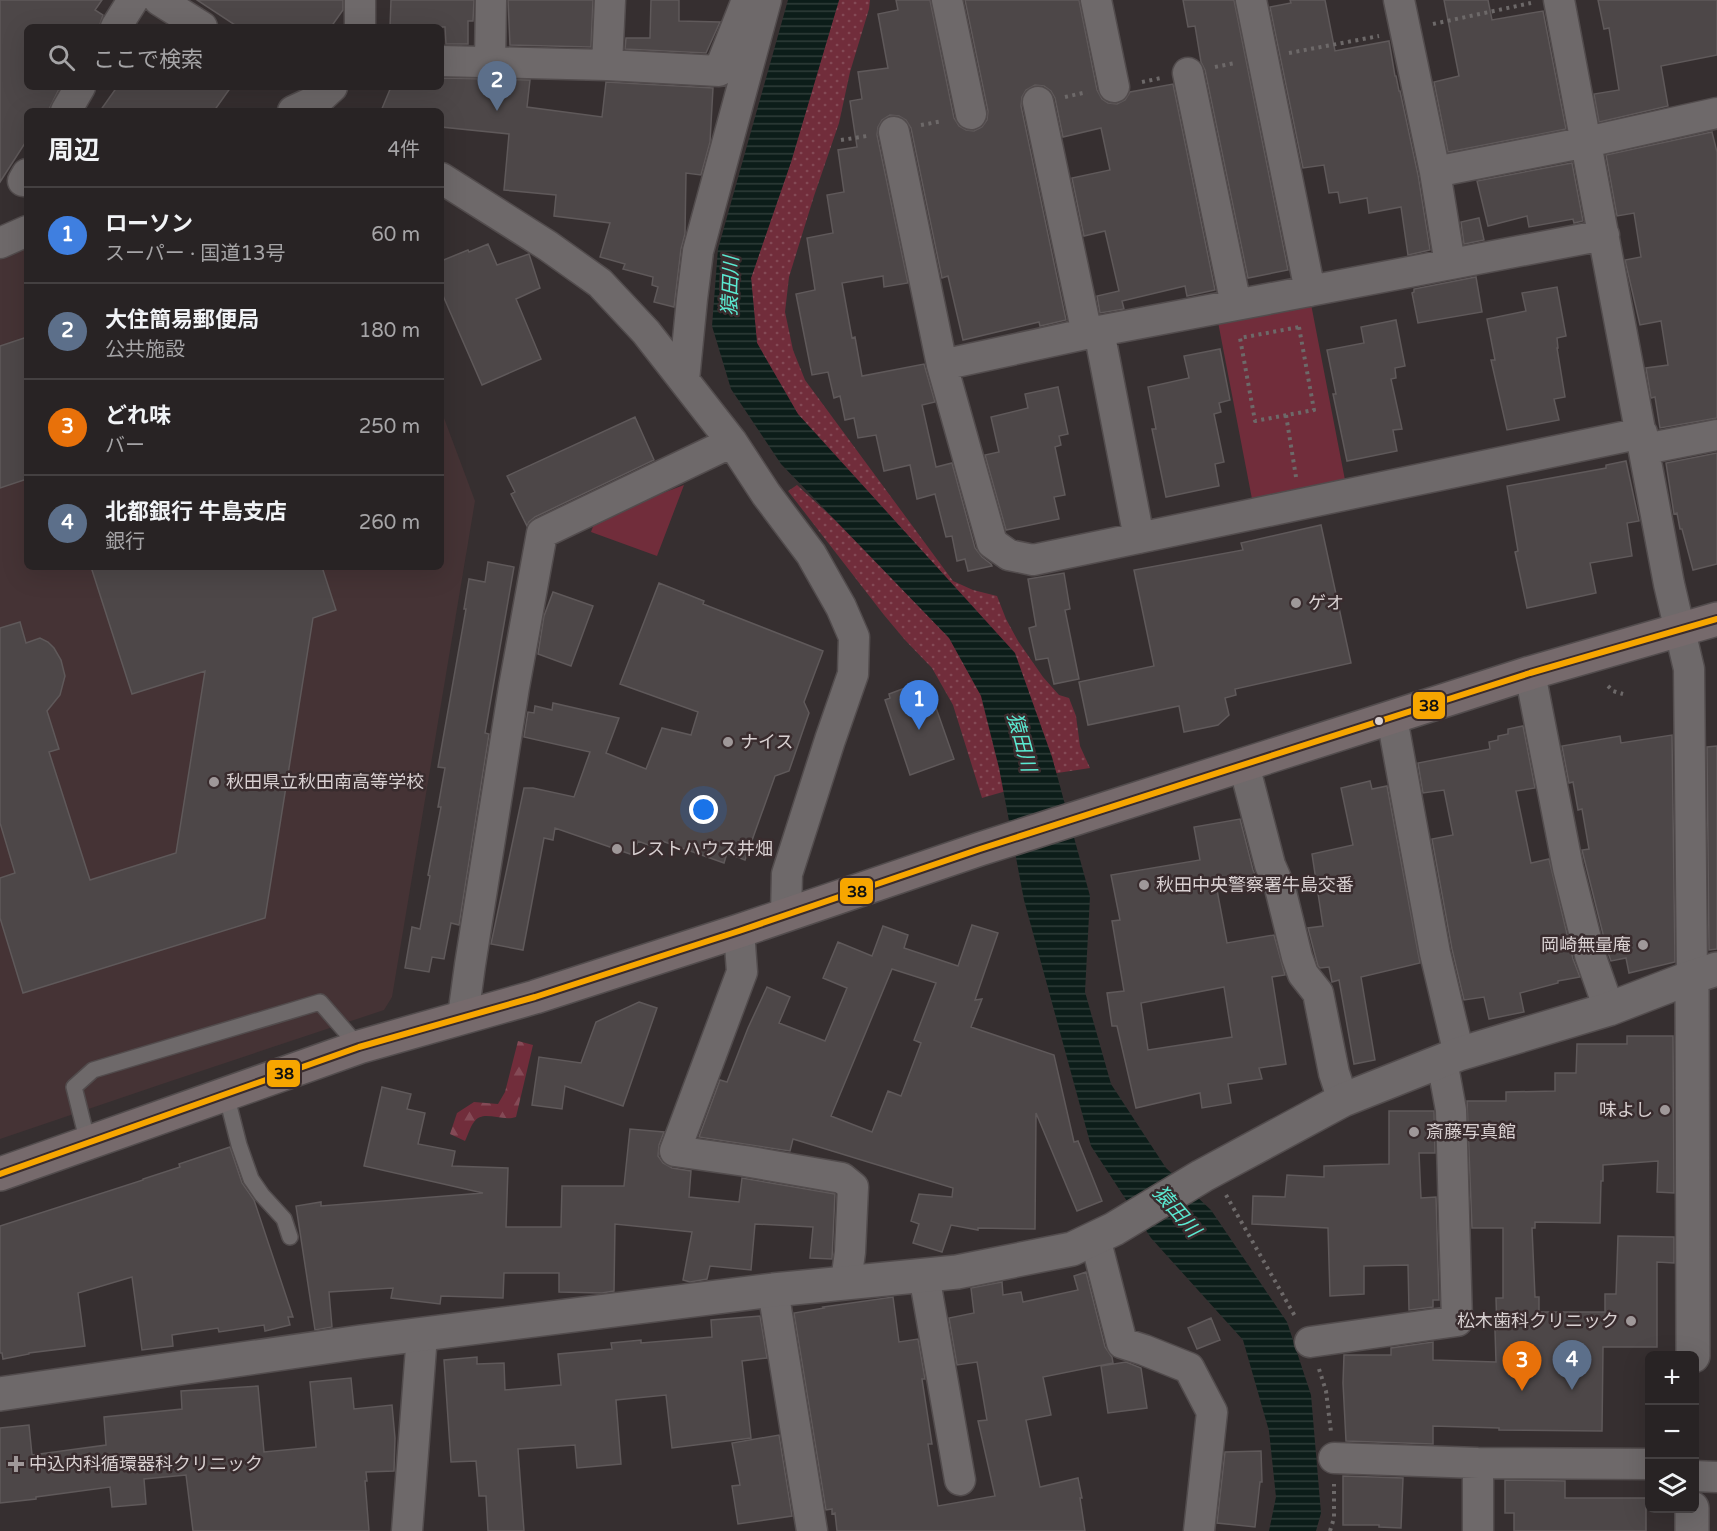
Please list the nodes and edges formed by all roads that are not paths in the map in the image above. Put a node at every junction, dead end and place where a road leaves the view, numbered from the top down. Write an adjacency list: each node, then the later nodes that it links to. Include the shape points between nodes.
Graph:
1 (133, 0): 13 (street)
2 (159, 0): 14 (street)
3 (360, 0): 15 (street)
4 (491, 0): 17 (street)
5 (610, 0): 18 (street)
6 (747, 0): 18 (street, via 719,71)
7 (766, 0): 38 (street, via 698,251)
8 (947, 0): 25 (street)
9 (1096, 0): 20 (street)
10 (1251, 0): 34 (street)
11 (1400, 0): 28 (street)
12 (1547, 1): 27 (street)
13 (119, 24)
14 (197, 24)
15 (360, 24)
16 (444, 61): 17 (street)
17 (490, 62): 18 (street)
18 (607, 65)
19 (1188, 73): 35 (street)
20 (1114, 87)
21 (78, 90): 23 (street)
22 (1038, 102): 36 (street)
23 (68, 108)
24 (1717, 113): 27 (street)
25 (971, 114)
26 (894, 132): 37 (street)
27 (1587, 142): 28 (street); 31 (street)
28 (1435, 172): 33 (street)
29 (444, 180): 38 (street, via 600,283)
30 (24, 232): 32 (street)
31 (1604, 235): 33 (street); 40 (street)
32 (0, 243)
33 (1450, 264): 34 (street)
34 (1310, 291): 35 (street)
35 (1236, 304): 36 (street)
36 (1093, 332): 37 (street); 42 (street)
37 (942, 365): 42 (street, via 992,543 1009,555 1033,560)
38 (684, 380): 41 (street)
39 (1717, 435): 40 (street)
40 (1643, 441): 42 (street); 44 (street)
41 (732, 442): 48 (street, via 811,554 854,637 853,674 787,874); 52 (street, via 542,533)
42 (1139, 538)
43 (1717, 619): 44 (highway)
44 (1679, 630): 45 (highway); 50 (street, via 1689,669)
45 (1530, 673): 46 (highway); 51 (street, via 1568,868 1590,955)
46 (1392, 718): 47 (highway); 54 (street)
47 (1244, 765): 48 (highway); 56 (street, via 1297,957 1303,974 1318,993)
48 (786, 915): 49 (highway)
49 (739, 931): 52 (highway, via 535,997); 62 (street, via 742,972 675,1151 842,1178 853,1187)
50 (1704, 973): 51 (street); 66 (street)
51 (1609, 1009): 54 (street)
52 (463, 1016): 53 (highway)
53 (359, 1047): 55 (highway); 57 (lane, via 320,1002 93,1070 74,1087)
54 (1451, 1058): 56 (street); 65 (street, via 1457,1321)
55 (226, 1094): 57 (highway); 60 (lane, via 251,1179 284,1219)
56 (1343, 1100): 59 (street)
57 (88, 1143): 58 (highway)
58 (0, 1174)
59 (1104, 1234): 61 (street, via 1072,1249); 77 (street, via 1122,1343 1189,1368 1212,1412)
60 (290, 1237)
61 (924, 1275): 62 (street); 73 (street)
62 (846, 1282): 63 (street)
63 (773, 1290): 64 (street); 76 (street)
64 (422, 1335): 67 (street); 75 (street)
65 (1310, 1342)
66 (1693, 1351)
67 (0, 1394)
68 (1334, 1458): 69 (street)
69 (1478, 1463): 70 (street); 78 (street)
70 (1645, 1464)
71 (1699, 1476): 72 (street)
72 (1717, 1477)
73 (960, 1480)
74 (1692, 1513): 79 (street)
75 (407, 1531)
76 (812, 1531)
77 (1199, 1531)
78 (1478, 1531)
79 (1692, 1531)

